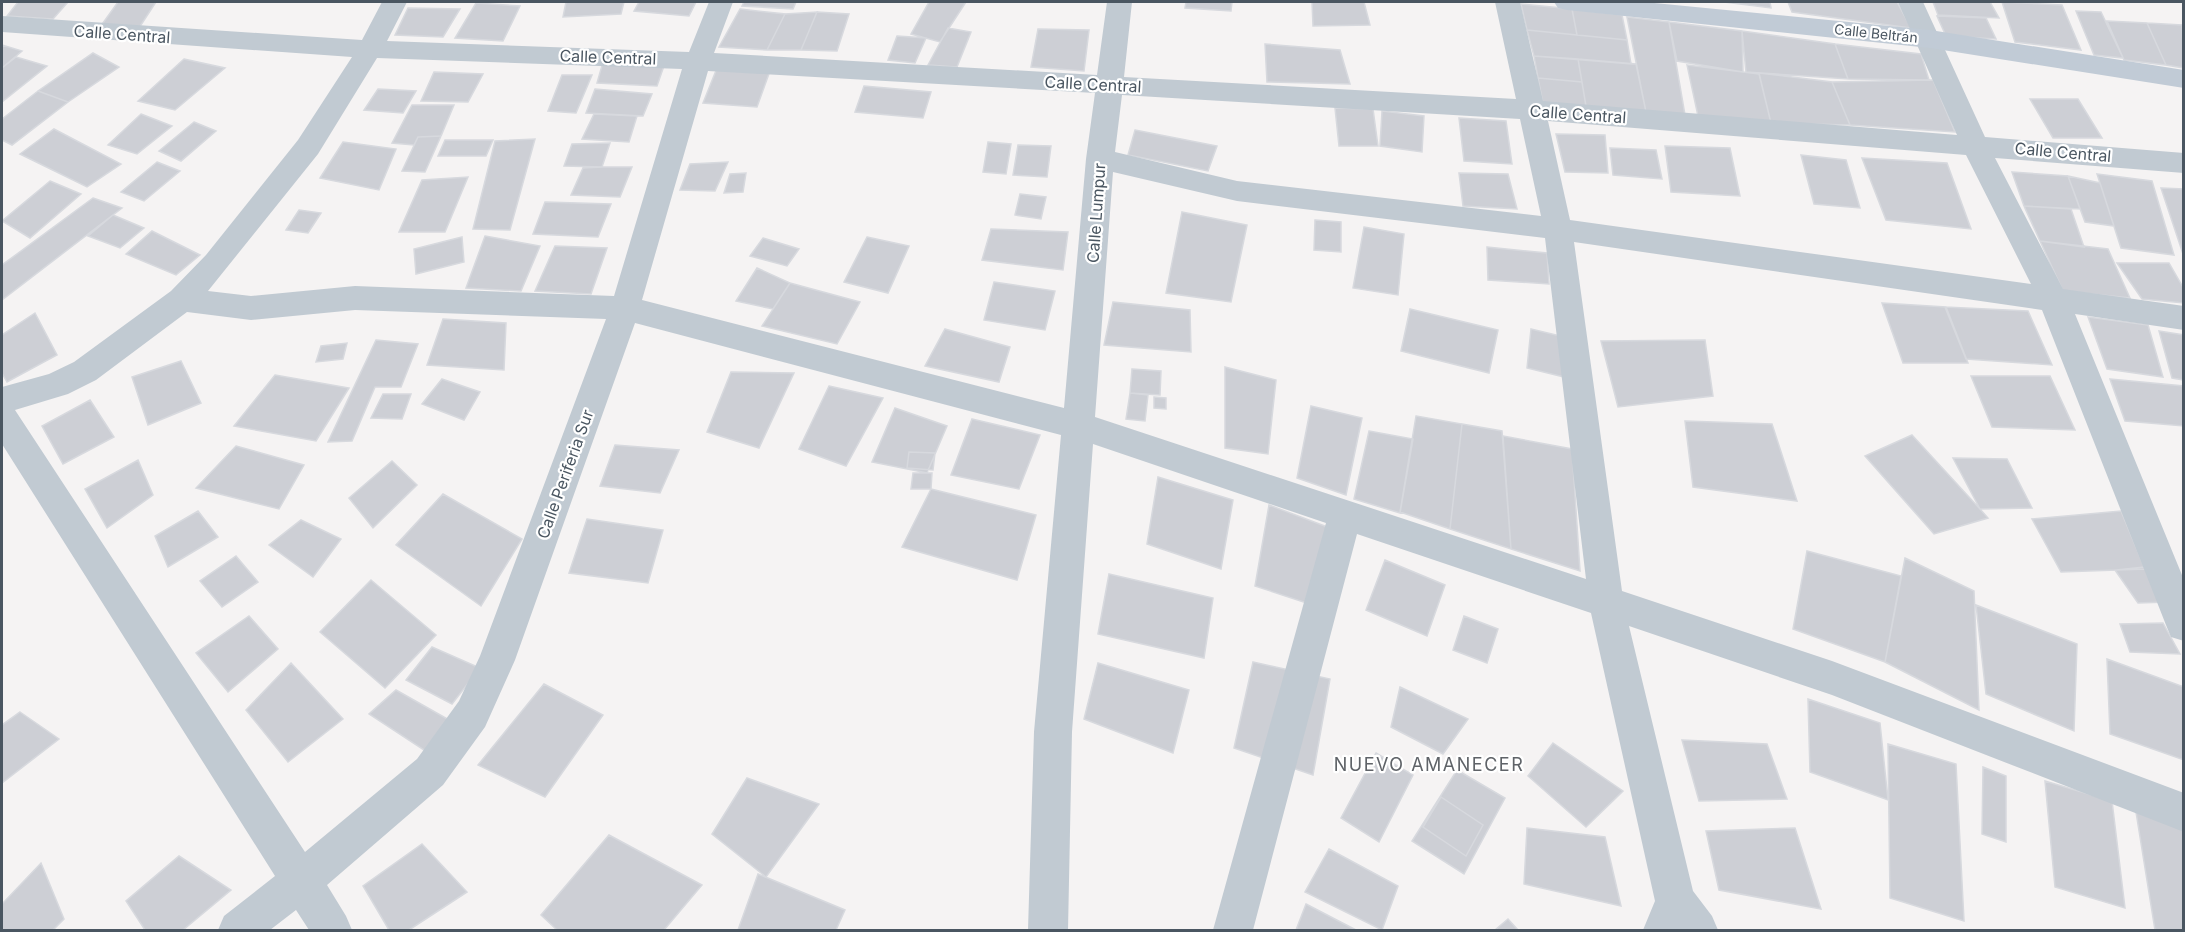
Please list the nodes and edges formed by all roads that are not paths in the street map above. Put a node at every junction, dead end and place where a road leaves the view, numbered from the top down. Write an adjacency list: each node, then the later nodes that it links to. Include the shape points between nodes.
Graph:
1 (394, 2): 9 (street)
2 (722, 2): 10 (street, Calle Periferia Sur)
3 (1120, 2): 12 (street, Calle Lumpur)
4 (1509, 2): 13 (street)
5 (1567, 2): 8 (main road, Calle Beltrán)
6 (1911, 2): 8 (street)
7 (2, 24): 9 (street, Calle Central)
8 (1930, 39): 11 (main road, Calle Beltrán); 14 (street)
9 (370, 50): 10 (street, Calle Central); 18 (street, via 308,147 216,263)
10 (698, 61): 12 (street, Calle Central); 20 (street, Calle Periferia Sur)
11 (2184, 79)
12 (1107, 85): 13 (street, Calle Central); 15 (street, Calle Lumpur)
13 (1534, 110): 14 (street, Calle Central); 17 (street)
14 (1975, 145): 16 (street, Calle Central); 19 (street)
15 (1100, 159): 17 (street, via 1237,191); 24 (street, Calle Lumpur)
16 (2184, 163)
17 (1558, 229): 19 (street); 26 (street)
18 (182, 299): 20 (street, via 251,309 355,298); 22 (street, via 85,370 57,385)
19 (2054, 301): 21 (street); 27 (street)
20 (625, 308): 24 (street); 29 (street, Calle Periferia Sur, via 497,660 472,714 429,772)
21 (2184, 318)
22 (2, 400)
23 (2, 417): 29 (street)
24 (1080, 426): 25 (street); 33 (street, Calle Lumpur, via 1053,732)
25 (1346, 514): 26 (street); 34 (street)
26 (1606, 603): 28 (street, via 1832,678); 30 (street)
27 (2184, 624)
28 (2184, 813)
29 (300, 882): 31 (street, Calle Periferia Sur); 32 (street)
30 (1679, 921)
31 (238, 930)
32 (332, 930)
33 (1048, 930)
34 (1233, 930)

